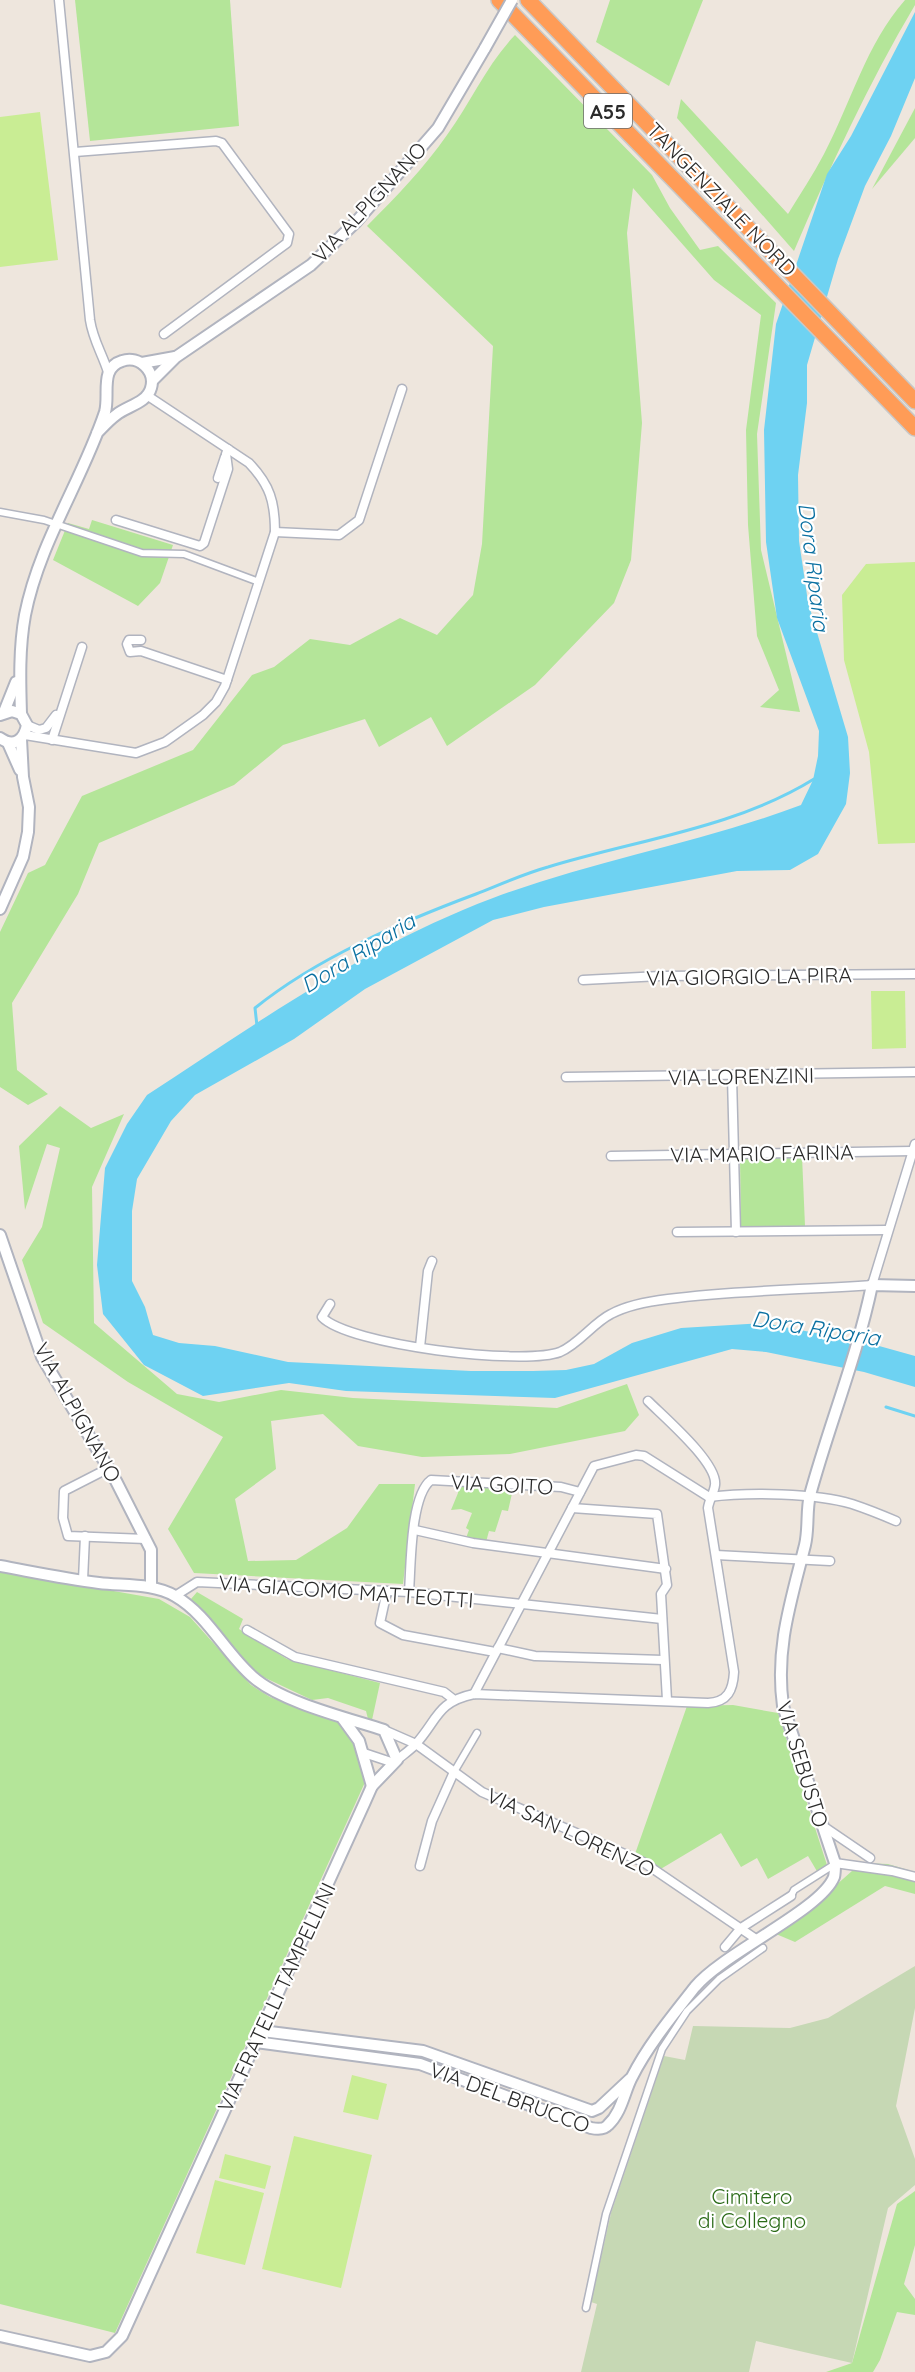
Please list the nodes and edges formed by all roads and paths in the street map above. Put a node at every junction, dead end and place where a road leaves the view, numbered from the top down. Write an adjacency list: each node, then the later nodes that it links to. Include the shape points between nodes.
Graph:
1 (59, 0): 5 (street)
2 (499, 0): 18 (highway, TANGENZIALE NORD / A55)
3 (512, 0): 8 (street, VIA ALPIGNANO, bridge, via 438,128 357,222 311,265)
4 (528, 0): 16 (highway, TANGENZIALE NORD / A55)
5 (75, 152): 6 (street, via 222,143 289,234 287,243); 7 (street, via 90,320 94,343)
6 (164, 334)
7 (102, 354): 9 (street); 11 (street)
8 (176, 357): 10 (street); 12 (street)
9 (118, 362): 10 (street, via 128,359); 11 (street)
10 (142, 363): 12 (street)
11 (108, 372): 14 (street)
12 (152, 381): 15 (street)
13 (402, 389): 25 (street, via 359,520 339,535)
14 (108, 393): 17 (street); 19 (street)
15 (148, 396): 17 (street); 20 (street)
16 (915, 401)
17 (129, 405): 19 (street)
18 (915, 428)
19 (97, 434): 24 (street)
20 (227, 451): 21 (street); 23 (street, via 228,469 200,546); 25 (street, via 256,470 271,492)
21 (218, 478)
22 (0, 513): 24 (street)
23 (116, 520)
24 (57, 525): 26 (street, via 142,553 184,554); 29 (street, via 31,589)
25 (275, 532): 26 (street)
26 (259, 582): 30 (street)
27 (141, 640): 30 (street, via 129,640 130,652 141,651)
28 (82, 647): 31 (street)
29 (19, 664): 32 (street, via 14,692); 33 (street)
30 (227, 680): 36 (street, via 210,709 150,749 136,753)
31 (63, 704): 34 (street, via 46,728); 36 (street)
32 (2, 713): 33 (street)
33 (21, 714): 34 (street)
34 (24, 733): 35 (street); 36 (street); 37 (street)
35 (4, 740): 37 (street)
36 (52, 740)
37 (23, 777): 38 (street, via 29,807 27,844)
38 (0, 909)
39 (915, 974): 40 (street, VIA GIORGIO LA PIRA)
40 (583, 980)
41 (915, 1072): 43 (street, VIA LORENZINI)
42 (566, 1077): 43 (street, VIA LORENZINI)
43 (732, 1077): 45 (street)
44 (914, 1148): 45 (street, VIA MARIO FARINA); 47 (street)
45 (733, 1154): 46 (street, VIA MARIO FARINA); 49 (street)
46 (611, 1156)
47 (887, 1230): 49 (street); 52 (street)
48 (677, 1232): 49 (street)
49 (736, 1232)
50 (0, 1234): 57 (street, VIA ALPIGNANO, via 42,1358)
51 (432, 1261): 55 (street)
52 (872, 1285): 53 (street); 55 (street, via 666,1299 612,1314 560,1352 510,1358); 60 (street, VIA SEBUSTO)
53 (915, 1286)
54 (330, 1304): 55 (street, via 322,1317 335,1328)
55 (420, 1347)
56 (648, 1401): 59 (street, via 713,1471 715,1485)
57 (109, 1468): 64 (street, via 64,1491 63,1518 68,1536); 65 (street, VIA ALPIGNANO)
58 (580, 1492): 59 (street, via 594,1466 636,1455 644,1456); 61 (street); 63 (street, VIA GOITO, via 561,1487 431,1480 422,1492)
59 (709, 1497): 60 (street, via 767,1494); 67 (street)
60 (809, 1498): 62 (street, via 851,1504); 68 (street, VIA SEBUSTO)
61 (572, 1508): 66 (street); 71 (street, via 657,1514)
62 (896, 1521)
63 (414, 1530): 66 (street, via 473,1544); 75 (street, VIA GOITO)
64 (85, 1536): 65 (street); 72 (street)
65 (146, 1539): 73 (street, VIA ALPIGNANO, via 151,1550)
66 (548, 1553): 71 (street); 77 (street)
67 (716, 1555): 68 (street); 84 (street, via 733,1685 719,1702)
68 (802, 1557): 69 (street); 93 (street, VIA SEBUSTO, via 780,1650 779,1679 783,1706)
69 (830, 1561)
70 (0, 1566): 72 (street)
71 (666, 1569): 78 (street)
72 (83, 1580): 73 (street)
73 (151, 1587): 76 (street)
74 (387, 1591): 75 (street, VIA GIACOMO MATTEOTTI); 76 (street, VIA GIACOMO MATTEOTTI, via 197,1582); 80 (street, via 380,1623 403,1635)
75 (409, 1592): 77 (street, VIA GIACOMO MATTEOTTI)
76 (175, 1596): 85 (street, via 195,1610 255,1679 273,1691)
77 (521, 1604): 78 (street, VIA GIACOMO MATTEOTTI); 80 (street)
78 (662, 1619): 81 (street)
79 (247, 1630): 83 (street, via 295,1657 444,1692)
80 (496, 1650): 81 (street, via 535,1656); 82 (street)
81 (663, 1660): 84 (street)
82 (474, 1694): 83 (street); 84 (street)
83 (453, 1699): 88 (street, VIA FRATELLI TAMPELLINI, via 442,1707)
84 (667, 1700)
85 (339, 1715): 86 (street); 89 (street, via 353,1729)
86 (384, 1730): 88 (street, VIA SAN LORENZO); 90 (street)
87 (477, 1732): 91 (street)
88 (416, 1744): 90 (street, VIA FRATELLI TAMPELLINI); 91 (street, VIA SAN LORENZO)
89 (364, 1753): 90 (street); 92 (street)
90 (395, 1762): 92 (street, VIA FRATELLI TAMPELLINI)
91 (454, 1772): 96 (street, via 432,1821); 99 (street, VIA SAN LORENZO, via 500,1800 643,1862)
92 (372, 1786): 102 (street, VIA FRATELLI TAMPELLINI)
93 (823, 1826): 94 (street); 95 (street, VIA SEBUSTO)
94 (870, 1858)
95 (835, 1863): 97 (street); 98 (street); 100 (street, via 834,1878 817,1898)
96 (420, 1866)
97 (915, 1877)
98 (791, 1896): 99 (street)
99 (741, 1928): 100 (street, VIA SAN LORENZO); 101 (street)
100 (760, 1944): 104 (street, via 717,1966 697,1985); 105 (street, via 687,2011 662,2049 606,2214)
101 (725, 1947)
102 (262, 2031): 103 (street, VIA FRATELLI TAMPELLINI); 104 (street, VIA DEL BRUCCO, via 423,2051 592,2111)
103 (256, 2042): 104 (street, VIA DEL BRUCCO, via 420,2064 594,2129 608,2126); 106 (street, VIA FRATELLI TAMPELLINI, via 122,2336 106,2352 90,2356)
104 (630, 2079)
105 (586, 2308)
106 (0, 2336)

